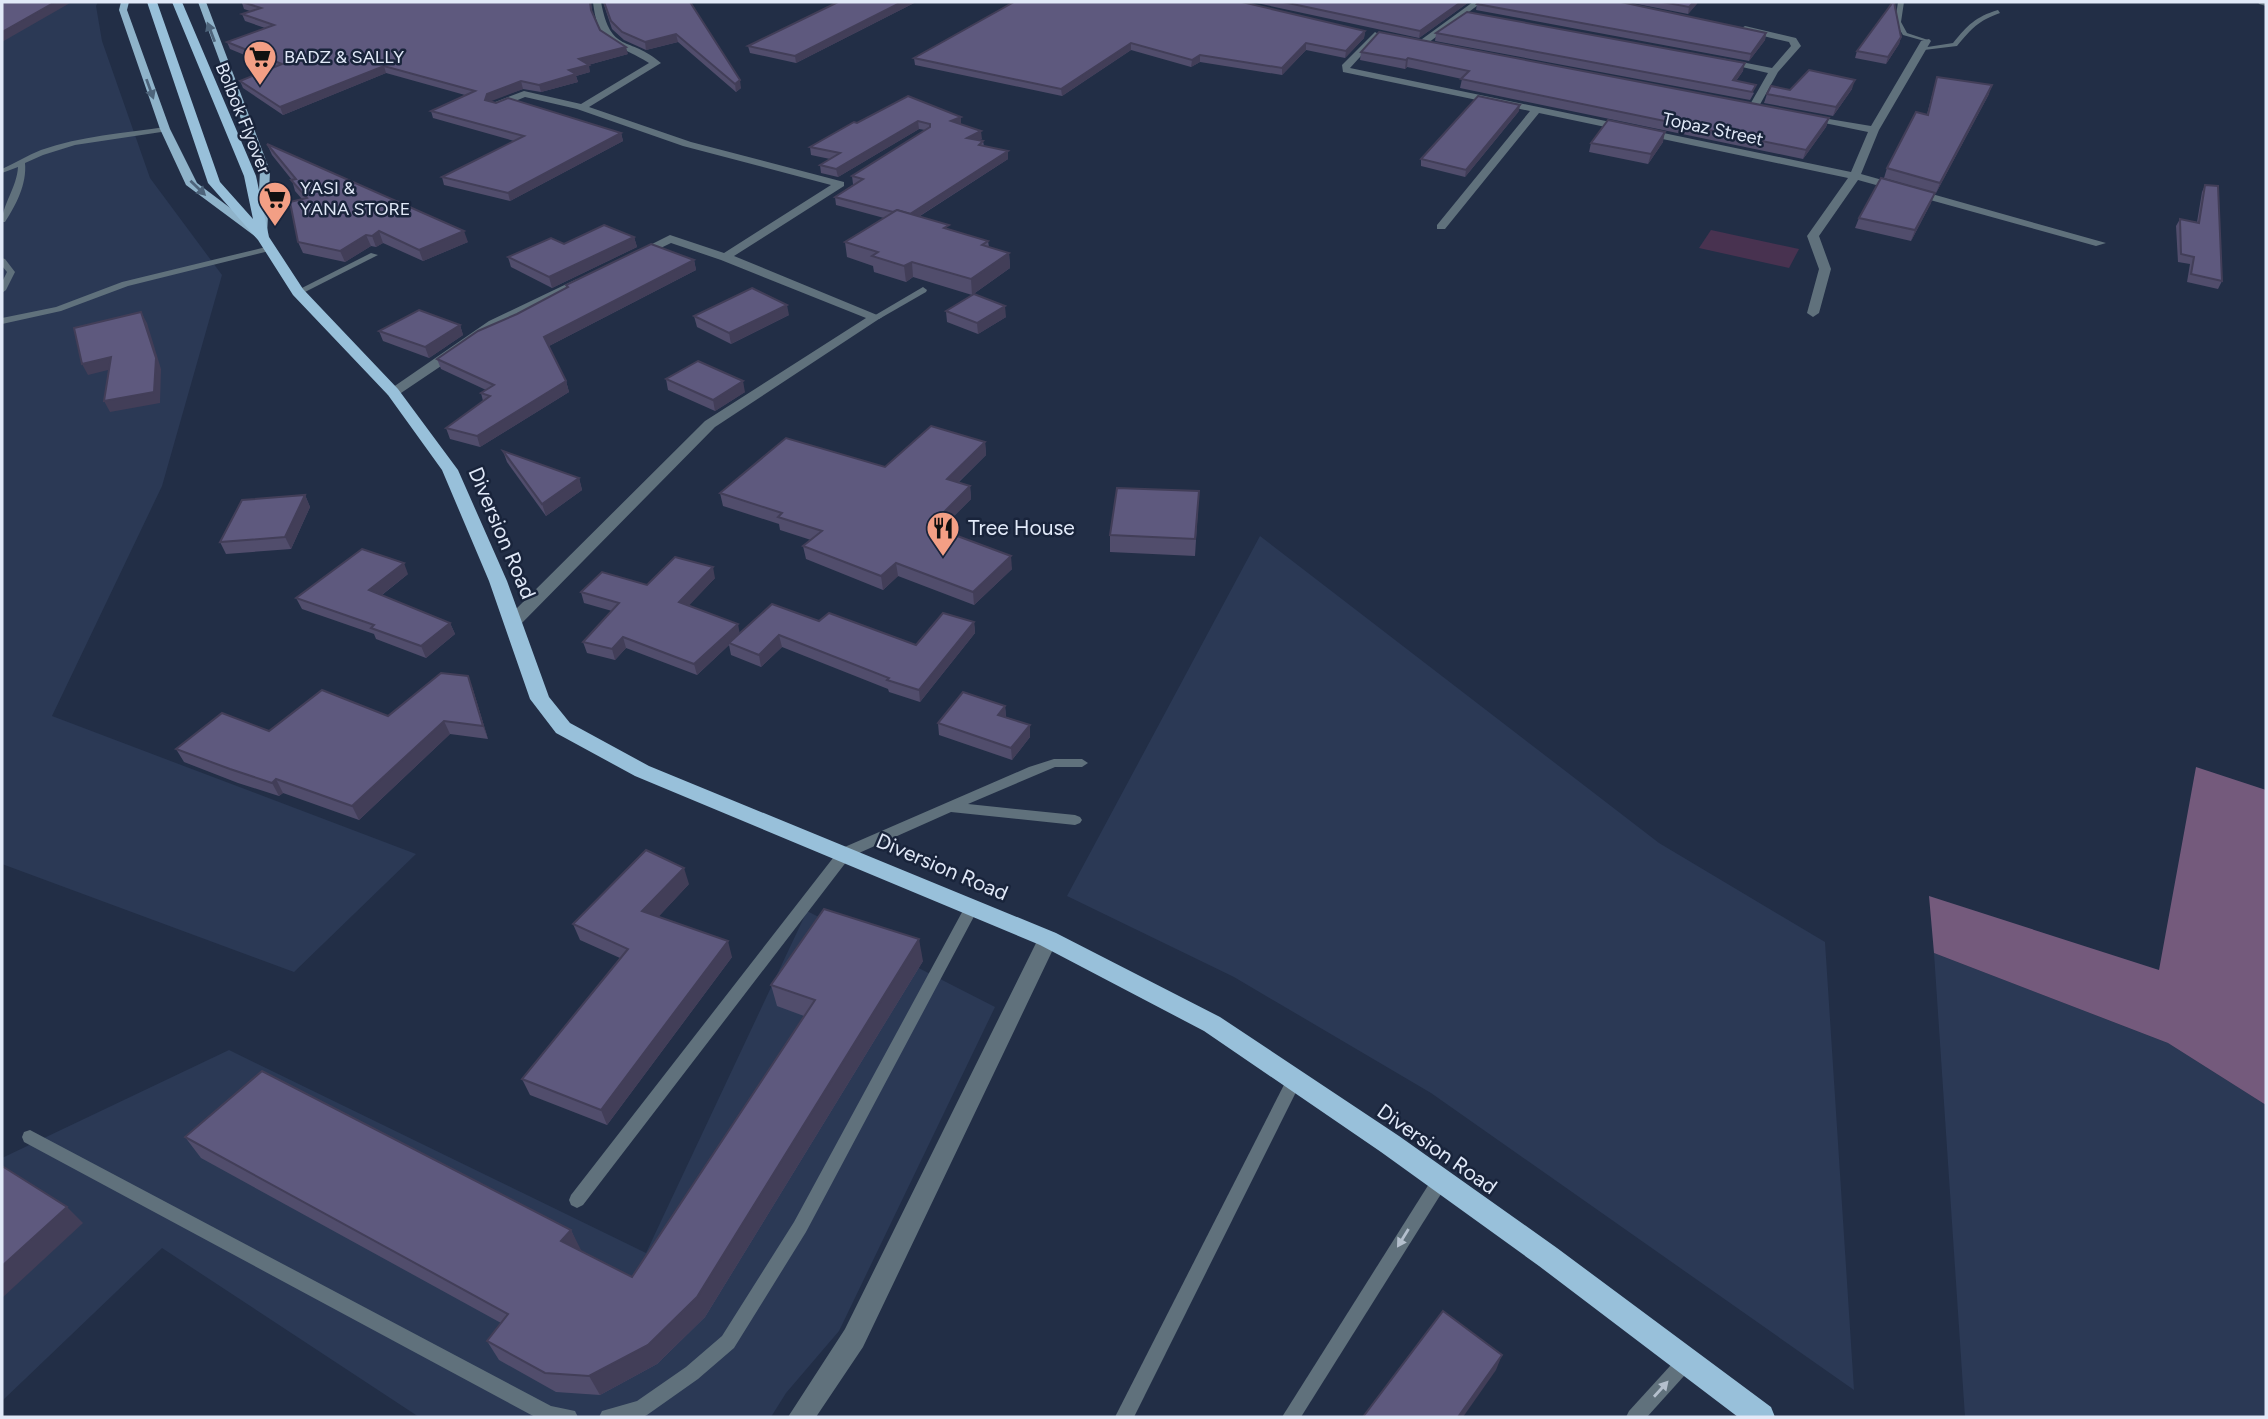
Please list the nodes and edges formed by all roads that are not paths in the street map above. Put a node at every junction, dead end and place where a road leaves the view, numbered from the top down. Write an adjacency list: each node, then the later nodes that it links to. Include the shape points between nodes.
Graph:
1 (125, 2): 28 (main road, Diversion Road, one-way to 28, via 122,10)
2 (152, 2): 37 (highway, via 214,183)
3 (177, 2): 37 (highway, Bolbok Flyover, via 250,176)
4 (202, 2): 37 (main road, one-way to 4, via 265,171)
5 (597, 2): 23 (street, via 607,38 656,63)
6 (1478, 2): 9 (street)
7 (1900, 2): 17 (lane, via 1899,22 1905,34)
8 (1998, 12): 17 (lane, via 1970,26 1955,45)
9 (1462, 13): 10 (street); 16 (street)
10 (1476, 16)
11 (1734, 27): 20 (street, via 1793,40 1796,46)
12 (1362, 32): 13 (street)
13 (1375, 35): 14 (street); 25 (street, Topaz Street, via 1345,67 1350,72)
14 (1387, 37)
15 (1410, 42): 16 (street)
16 (1421, 44): 18 (street)
17 (1925, 44): 29 (street)
18 (1434, 47)
19 (1706, 58): 20 (street)
20 (1774, 71): 24 (street)
21 (494, 106): 23 (street, via 524,94)
22 (1739, 106): 24 (street)
23 (582, 107): 40 (street, via 687,144 845,181)
24 (1753, 108): 26 (street)
25 (1536, 110): 32 (street, Topaz Street); 36 (street)
26 (1766, 111)
27 (1793, 116): 29 (street)
28 (164, 129): 30 (lane, via 71,143); 37 (main road, Diversion Road, one-way to 37, via 192,185)
29 (1874, 130): 32 (street)
30 (22, 164): 31 (lane); 33 (lane, via 22,180)
31 (2, 171)
32 (1855, 176): 38 (street, Topaz Street); 47 (street, via 1813,236 1825,269)
33 (15, 191): 34 (lane); 35 (lane)
34 (2, 193)
35 (2, 219)
36 (1441, 227)
37 (267, 243): 46 (highway, Diversion Road); 49 (lane, via 125,284 58,309)
38 (2100, 243)
39 (374, 255): 46 (lane)
40 (725, 257): 42 (street, via 670,239); 48 (street)
41 (2, 261): 44 (lane, via 11,272)
42 (619, 263)
43 (595, 274): 50 (street, via 494,324)
44 (2, 290)
45 (923, 290): 48 (lane)
46 (298, 292): 50 (highway, Diversion Road)
47 (1813, 313)
48 (876, 317): 51 (street, via 710,424)
49 (2, 321)
50 (393, 392): 51 (highway, Diversion Road, via 450,470)
51 (513, 622): 55 (highway, Diversion Road, via 540,699 579,739 642,771)
52 (1082, 763): 53 (lane, via 1034,770)
53 (949, 807): 54 (lane); 55 (lane)
54 (1075, 820)
55 (845, 853): 56 (highway, Diversion Road); 61 (lane)
56 (972, 907): 57 (highway, Diversion Road); 64 (lane, via 800,1227 727,1342 641,1409)
57 (1048, 939): 58 (highway, Diversion Road, via 1212,1024); 65 (street, via 854,1338)
58 (1294, 1080): 60 (highway, Diversion Road); 66 (lane)
59 (30, 1137): 63 (lane, via 549,1415)
60 (1440, 1181): 62 (highway, Diversion Road); 67 (lane, one-way to 67)
61 (577, 1200)
62 (1687, 1360): 68 (lane, one-way to 62); 69 (highway, Diversion Road)
63 (569, 1417)
64 (608, 1417)
65 (801, 1417)
66 (1124, 1417)
67 (1291, 1417)
68 (1635, 1417)
69 (1761, 1417)

